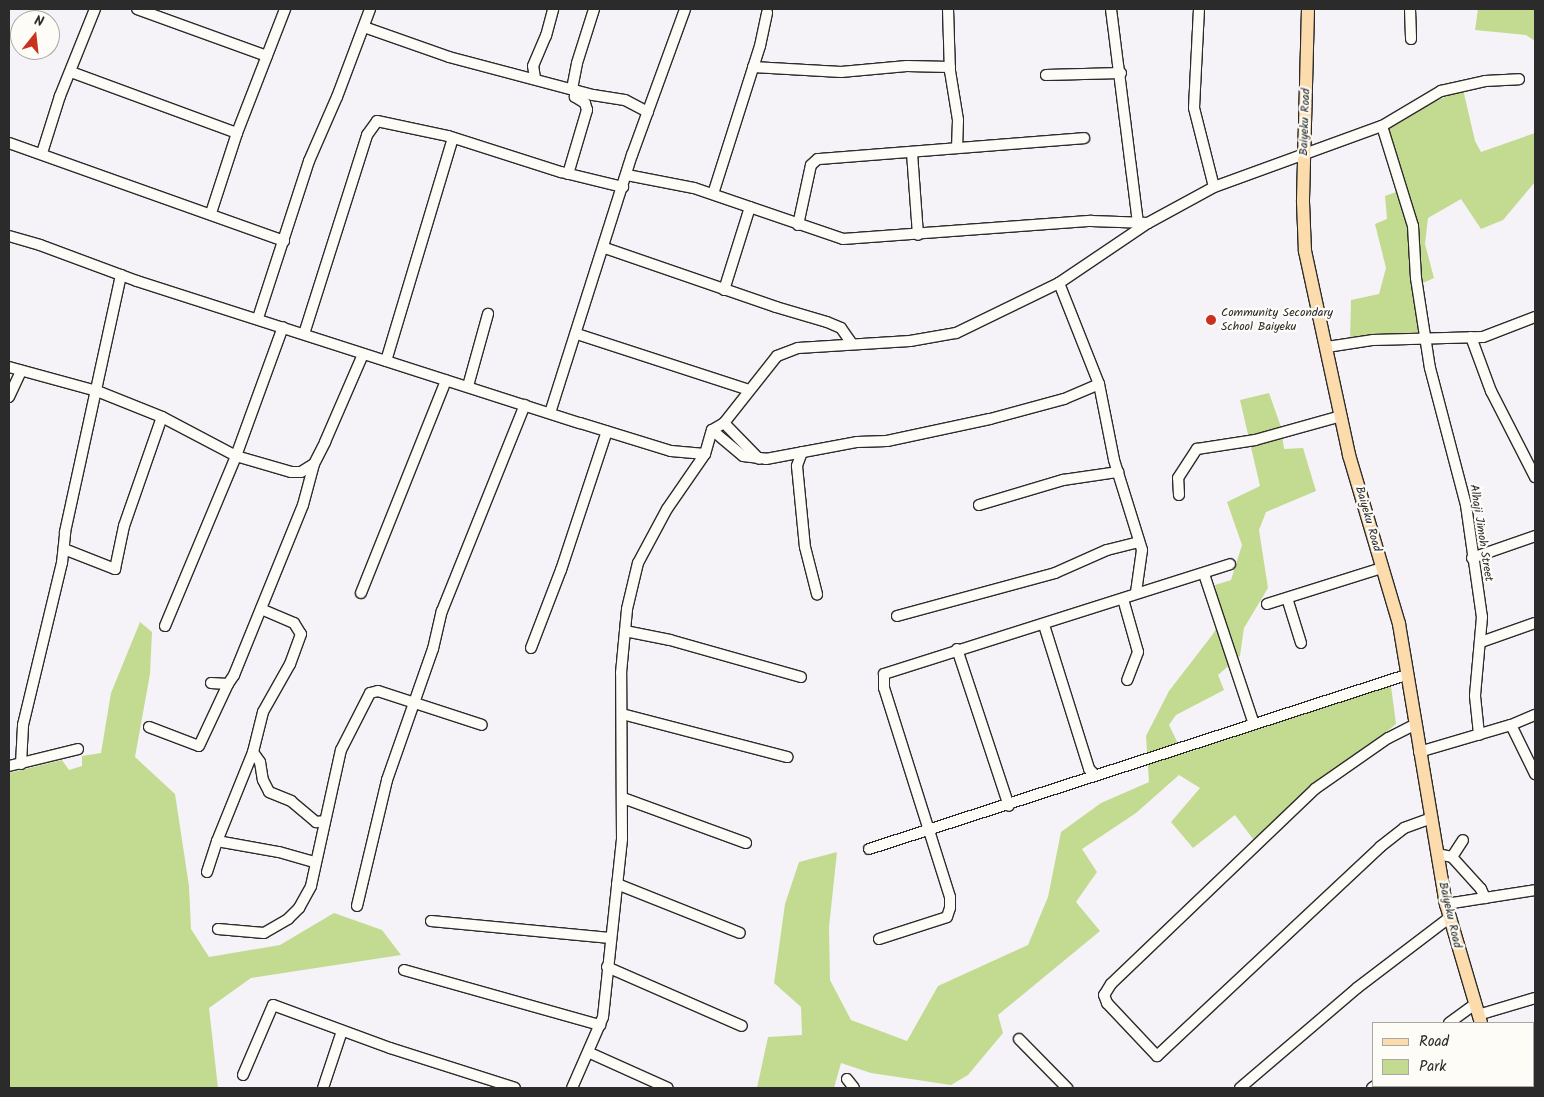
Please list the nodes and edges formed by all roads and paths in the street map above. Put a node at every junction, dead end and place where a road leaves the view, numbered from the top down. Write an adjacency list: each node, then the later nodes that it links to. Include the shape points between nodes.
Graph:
1 (95, 9): 21 (street)
2 (137, 9): 17 (street)
3 (285, 9): 17 (street)
4 (370, 9): 14 (street)
5 (553, 9): 24 (street, via 533,66)
6 (594, 9): 26 (street, via 576,63)
7 (685, 9): 27 (street)
8 (948, 9): 20 (street)
9 (1111, 9): 22 (street)
10 (1199, 9): 39 (street, via 1194,108)
11 (1308, 9): 36 (main road, Baiyeku Road)
12 (1410, 9): 15 (street)
13 (767, 13): 16 (street)
14 (364, 27): 24 (street, via 449,57); 50 (street, via 309,161)
15 (1411, 39)
16 (758, 54): 18 (street); 19 (street)
17 (267, 56): 29 (street)
18 (766, 66): 19 (street); 20 (street, via 788,71 841,72 908,66)
19 (753, 67): 41 (street)
20 (950, 68): 33 (street, via 958,120)
21 (71, 72): 29 (street); 34 (street)
22 (1121, 73): 23 (street); 45 (street)
23 (1046, 75)
24 (535, 78): 26 (street)
25 (1519, 79): 28 (street, via 1485,81 1441,90)
26 (573, 89): 27 (street, via 626,100); 37 (street, via 575,97 585,104 587,110)
27 (648, 112): 38 (street)
28 (1382, 126): 36 (street); 62 (street, Alhaji Jimoh Street, via 1413,226 1416,278)
29 (238, 133): 43 (street)
30 (453, 138): 37 (street); 59 (street, via 383,122 374,124 364,144); 66 (street)
31 (1084, 138): 33 (street)
32 (9, 143): 34 (street)
33 (957, 148): 35 (street)
34 (42, 153): 43 (street)
35 (912, 153): 46 (street, via 813,161); 47 (street)
36 (1304, 153): 39 (street); 64 (main road, Baiyeku Road, via 1305,250)
37 (568, 174): 40 (street)
38 (627, 175): 40 (street); 41 (street, via 659,179)
39 (1214, 186): 45 (street)
40 (623, 187): 51 (street)
41 (713, 194): 42 (street)
42 (750, 208): 46 (street); 54 (street)
43 (211, 213): 50 (street)
44 (1124, 221): 45 (street); 47 (street); 48 (street)
45 (1143, 223): 48 (street)
46 (798, 225): 47 (street, via 843,240)
47 (918, 235)
48 (1131, 235): 53 (street)
49 (9, 236): 52 (street)
50 (284, 241): 57 (street)
51 (605, 248): 54 (street); 60 (street)
52 (121, 275): 57 (street); 73 (street)
53 (1059, 283): 63 (street, via 956,333 939,338); 70 (street)
54 (724, 290): 63 (street, via 827,322 841,328)
55 (488, 314): 71 (street)
56 (1535, 317): 61 (street, via 1501,332)
57 (258, 318): 58 (street)
58 (283, 327): 59 (street); 85 (street)
59 (304, 334): 65 (street)
60 (577, 334): 72 (street); 76 (street)
61 (1471, 337): 62 (street); 90 (street, via 1491,391)
62 (1425, 338): 64 (street, via 1373,340); 96 (street, Alhaji Jimoh Street, via 1444,429 1466,505)
63 (852, 344): 72 (street, via 782,352)
64 (1327, 348): 78 (main road, Baiyeku Road)
65 (363, 354): 66 (street); 87 (street)
66 (386, 361): 69 (street)
67 (9, 367): 68 (street)
68 (21, 371): 73 (street); 74 (street)
69 (446, 380): 71 (street); 101 (street)
70 (1099, 384): 82 (street, via 1064,399 990,419 887,441 857,442); 89 (street)
71 (468, 386): 75 (street)
72 (749, 390): 79 (street)
73 (97, 391): 77 (street); 95 (street)
74 (9, 396)
75 (525, 405): 76 (street); 121 (street, via 442,611)
76 (550, 413): 81 (street)
77 (162, 416): 85 (street); 95 (street, via 124,526 115,569)
78 (1341, 416): 91 (street, via 1255,440 1197,449 1178,478); 98 (main road, Baiyeku Road)
79 (724, 423): 80 (street); 86 (street)
80 (712, 430): 83 (street); 86 (street, via 743,456)
81 (607, 431): 83 (street, via 671,451); 114 (street, via 561,570)
82 (802, 452): 84 (street); 88 (street)
83 (705, 454): 111 (street, via 667,509 638,563)
84 (786, 455): 86 (street); 88 (street)
85 (236, 456): 87 (street, via 291,472 302,472); 110 (street)
86 (759, 459)
87 (314, 464): 106 (street, via 303,505)
88 (797, 466): 102 (street, via 805,547)
89 (1118, 472): 92 (street, via 1063,480); 94 (street)
90 (1535, 477)
91 (1179, 495)
92 (979, 505)
93 (1535, 536): 96 (street)
94 (1139, 542): 100 (street, via 1142,556); 107 (street, via 1107,550 1055,573)
95 (64, 549): 134 (street, via 23,725)
96 (1472, 558): 112 (street, Alhaji Jimoh Street, via 1481,606)
97 (1230, 564): 99 (street)
98 (1382, 568): 103 (street); 116 (main road, Baiyeku Road, via 1399,624)
99 (1204, 574): 100 (street); 124 (street)
100 (1136, 592): 104 (street)
101 (361, 593)
102 (817, 594)
103 (1287, 598): 105 (street); 113 (street)
104 (1122, 599): 109 (street); 118 (street, via 1138,652)
105 (1267, 604)
106 (261, 609): 120 (street); 131 (street, via 294,623 301,634 290,664 263,712)
107 (897, 616)
108 (1535, 623): 112 (street)
109 (1044, 625): 115 (street); 136 (street)
110 (165, 626)
111 (625, 630): 117 (street); 122 (street)
112 (1481, 642): 129 (street, Alhaji Jimoh Street, via 1475,696)
113 (1301, 643)
114 (531, 648)
115 (957, 649): 139 (street); 142 (street, via 888,671 882,679)
116 (1406, 675): 124 (street); 126 (main road, Baiyeku Road)
117 (801, 677)
118 (1127, 680)
119 (211, 682): 120 (street)
120 (228, 684): 128 (street, via 199,746)
121 (414, 703): 125 (street); 141 (street, via 378,691 370,692 341,750); 155 (street, via 374,827)
122 (622, 714): 133 (street); 138 (street)
123 (1535, 714): 127 (street)
124 (1254, 724): 136 (street)
125 (482, 725)
126 (1414, 725): 132 (main road, Baiyeku Road); 140 (street, via 1388,738 1315,789 1111,984 1104,994 1107,1003 1157,1056 1380,847 1404,828)
127 (1511, 725): 129 (street); 137 (street)
128 (149, 727)
129 (1479, 735): 132 (street)
130 (78, 748): 134 (street)
131 (253, 752): 141 (street, via 260,762 269,792 291,801 316,822); 144 (street)
132 (1419, 752): 140 (main road, Baiyeku Road)
133 (787, 757)
134 (20, 764): 135 (street)
135 (9, 766)
136 (1092, 772): 139 (street, via 1085,779)
137 (1535, 774)
138 (623, 798): 145 (street); 151 (street)
139 (1009, 806): 142 (street)
140 (1432, 818): 147 (main road, Baiyeku Road)
141 (325, 821): 149 (street)
142 (932, 834): 146 (street); 161 (street, via 950,897 949,914)
143 (1463, 840): 148 (street)
144 (217, 841): 149 (street); 150 (street)
145 (746, 842)
146 (869, 850)
147 (1437, 854): 148 (street); 154 (main road, Baiyeku Road)
148 (1452, 857): 153 (street, via 1481,888)
149 (314, 862): 158 (street, via 304,899 288,919 264,933)
150 (207, 872)
151 (617, 884): 159 (street); 160 (street)
152 (1535, 890): 153 (street)
153 (1486, 898): 154 (street)
154 (1446, 904): 156 (main road, Baiyeku Road)
155 (357, 906)
156 (1449, 918): 165 (main road, Baiyeku Road); 180 (street, via 1357,988)
157 (431, 921): 160 (street)
158 (218, 929)
159 (740, 933)
160 (610, 938): 162 (street)
161 (880, 939)
162 (607, 967): 167 (street); 168 (street)
163 (404, 970): 167 (street)
164 (1535, 998): 165 (street)
165 (1478, 1014): 166 (street)
166 (1452, 1022)
167 (600, 1025): 171 (street)
168 (742, 1026)
169 (342, 1031): 172 (street, via 273,1005); 174 (street); 175 (street)
170 (1019, 1039): 179 (street)
171 (590, 1053): 176 (street); 177 (street)
172 (243, 1075)
173 (847, 1079): 178 (street)
174 (323, 1088)
175 (515, 1088)
176 (572, 1088)
177 (668, 1088)
178 (854, 1088)
179 (1067, 1088)
180 (1240, 1088)

